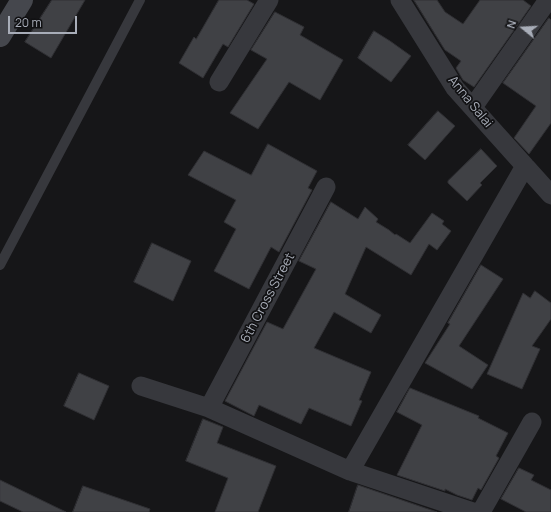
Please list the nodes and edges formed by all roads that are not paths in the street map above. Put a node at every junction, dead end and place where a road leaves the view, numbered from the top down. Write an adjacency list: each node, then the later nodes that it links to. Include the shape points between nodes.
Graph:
1 (22, 0): 6 (street)
2 (140, 0): 12 (lane)
3 (269, 0): 7 (street)
4 (400, 0): 8 (street, Anna Salai, via 455,88)
5 (548, 0): 8 (street)
6 (0, 36)
7 (219, 82)
8 (472, 108): 9 (street, Anna Salai)
9 (525, 166): 11 (street, Anna Salai); 16 (street)
10 (326, 187): 14 (street, 6th Cross Street)
11 (551, 196)
12 (0, 265)
13 (141, 386): 14 (street)
14 (209, 408): 16 (street)
15 (532, 422): 18 (street)
16 (350, 471): 17 (street)
17 (473, 512)
18 (480, 512)

